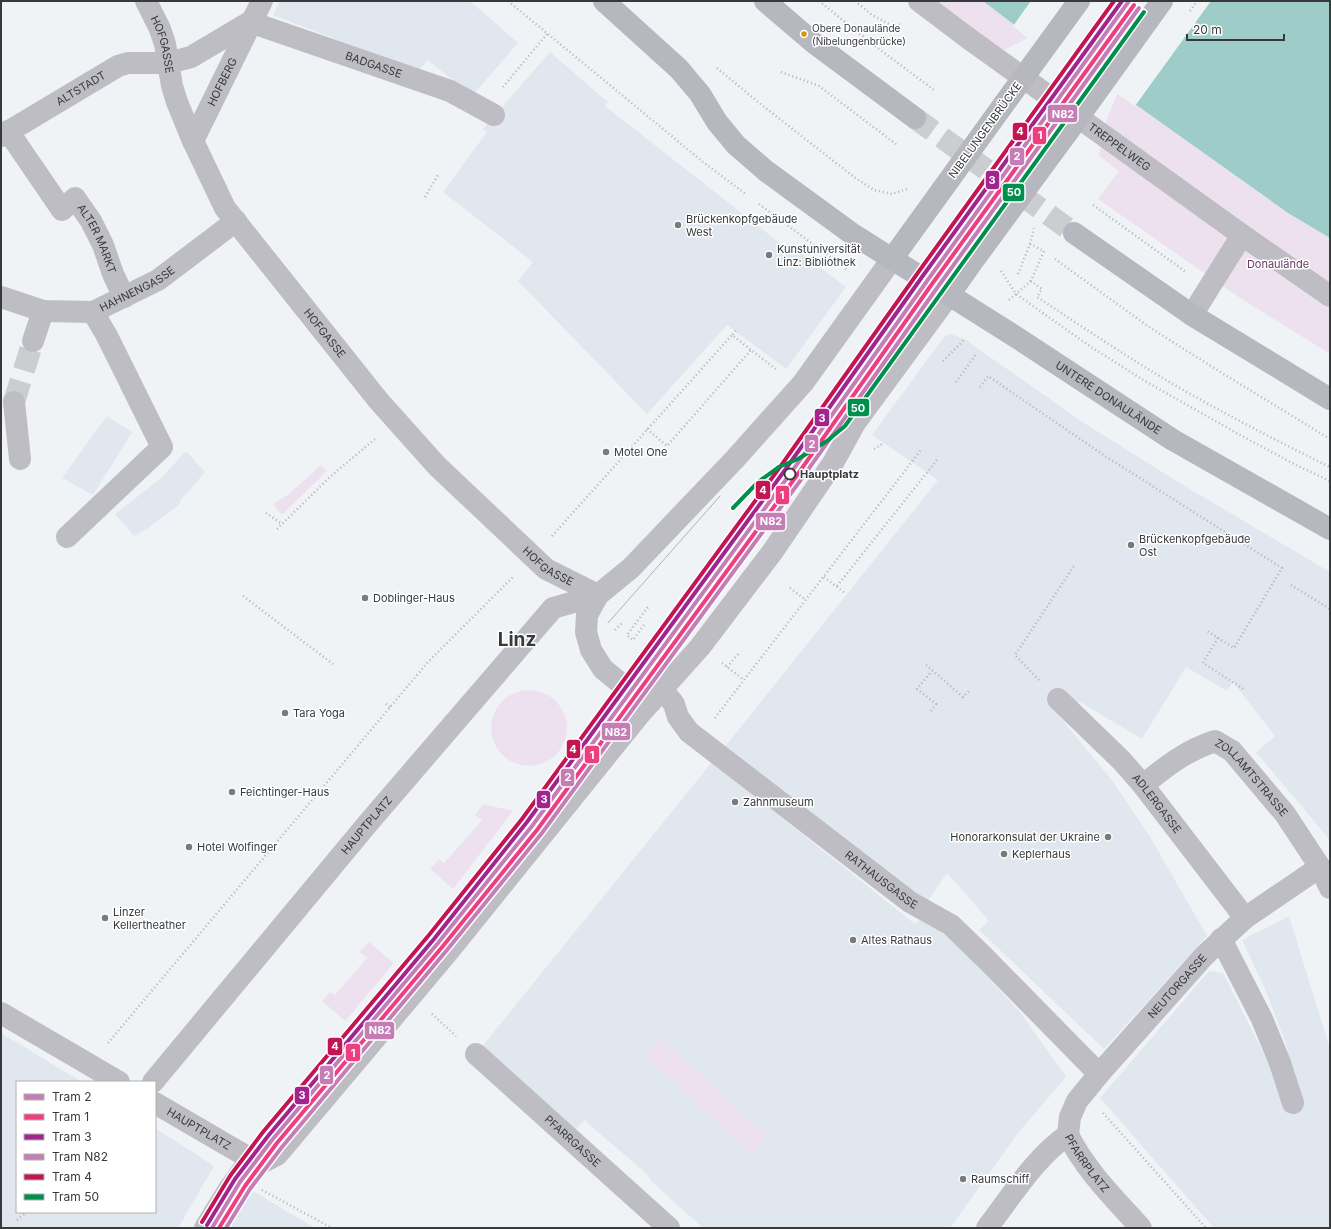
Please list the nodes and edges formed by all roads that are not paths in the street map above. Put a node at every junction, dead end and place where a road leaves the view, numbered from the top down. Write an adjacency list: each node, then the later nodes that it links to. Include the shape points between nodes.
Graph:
1 (146, 1): 9 (street, HOFGASSE, via 165,44)
2 (262, 1): 8 (street, HOFBERG)
3 (604, 1): 17 (main road, UNTERE DONAULÄNDE, via 679,69 736,145 766,171 832,220)
4 (764, 1): 11 (main road)
5 (1079, 1): 17 (main road, NIBELUNGENBRÜCKE, bridge)
6 (1162, 1): 18 (main road, bridge)
7 (923, 4): 16 (street, TREPPELWEG)
8 (250, 22): 9 (street, HOFBERG, via 191,57); 10 (street, BADGASSE, via 450,91); 13 (street, HOFBERG)
9 (168, 63): 12 (street, ALTSTADT, via 128,63 118,66); 13 (street, HOFGASSE, via 177,102)
10 (489, 112)
11 (915, 118)
12 (4, 134): 21 (street, ALTER MARKT, via 62,210 75,198 103,245)
13 (193, 141): 14 (street, HOFGASSE, via 225,208)
14 (236, 221): 21 (street, HAHNENGASSE, via 158,280); 31 (street, HOFGASSE, via 396,420 437,466 546,569)
15 (1074, 233): 24 (main road)
16 (1242, 235): 19 (street, TREPPELWEG); 24 (street)
17 (892, 259): 18 (main road, UNTERE DONAULÄNDE); 31 (street, HAUPTPLATZ, via 803,383 631,568)
18 (949, 295): 29 (main road, UNTERE DONAULÄNDE, via 1173,440); 32 (street, via 855,423 833,463 773,550 700,647)
19 (1330, 296)
20 (1, 297): 22 (street, HAHNENGASSE)
21 (124, 297): 23 (street, HAHNENGASSE)
22 (43, 311): 23 (street, HAHNENGASSE); 25 (street)
23 (93, 312): 30 (street, via 162,447)
24 (1192, 315): 26 (main road)
25 (33, 341)
26 (1330, 399)
27 (14, 402): 28 (street)
28 (20, 459)
29 (1330, 529)
30 (67, 537)
31 (598, 595): 32 (street, HAUPTPLATZ, via 587,615 586,632 591,650 603,669 630,691); 43 (street, HAUPTPLATZ, via 553,608)
32 (656, 696): 41 (street, RATHAUSGASSE, via 674,704 678,718 689,732 910,902 951,925); 47 (street, via 290,1141 277,1155)
33 (1058, 699): 34 (street, ADLERGASSE)
34 (1143, 785): 35 (street, ZOLLAMTSTRASSE, via 1183,755 1214,741 1232,751 1285,814); 37 (street, ADLERGASSE)
35 (1320, 867): 36 (street, ZOLLAMTSTRASSE); 37 (street, NEUTORGASSE)
36 (1330, 888)
37 (1245, 918): 38 (street, NEUTORGASSE)
38 (1221, 939): 41 (street, NEUTORGASSE); 44 (street, via 1262,1020)
39 (1, 1013): 42 (street)
40 (476, 1054): 49 (street, PFARRGASSE)
41 (1099, 1074): 46 (street, NEUTORGASSE, via 1077,1100 1070,1117)
42 (117, 1081)
43 (154, 1081)
44 (1293, 1103)
45 (156, 1104): 47 (street, HAUPTPLATZ)
46 (1068, 1135): 50 (street, PFARRPLATZ, via 1042,1157); 51 (street, PFARRPLATZ, via 1077,1153 1096,1178)
47 (258, 1160): 48 (street, via 229,1189)
48 (205, 1228)
49 (669, 1228)
50 (987, 1228)
51 (1142, 1228)

